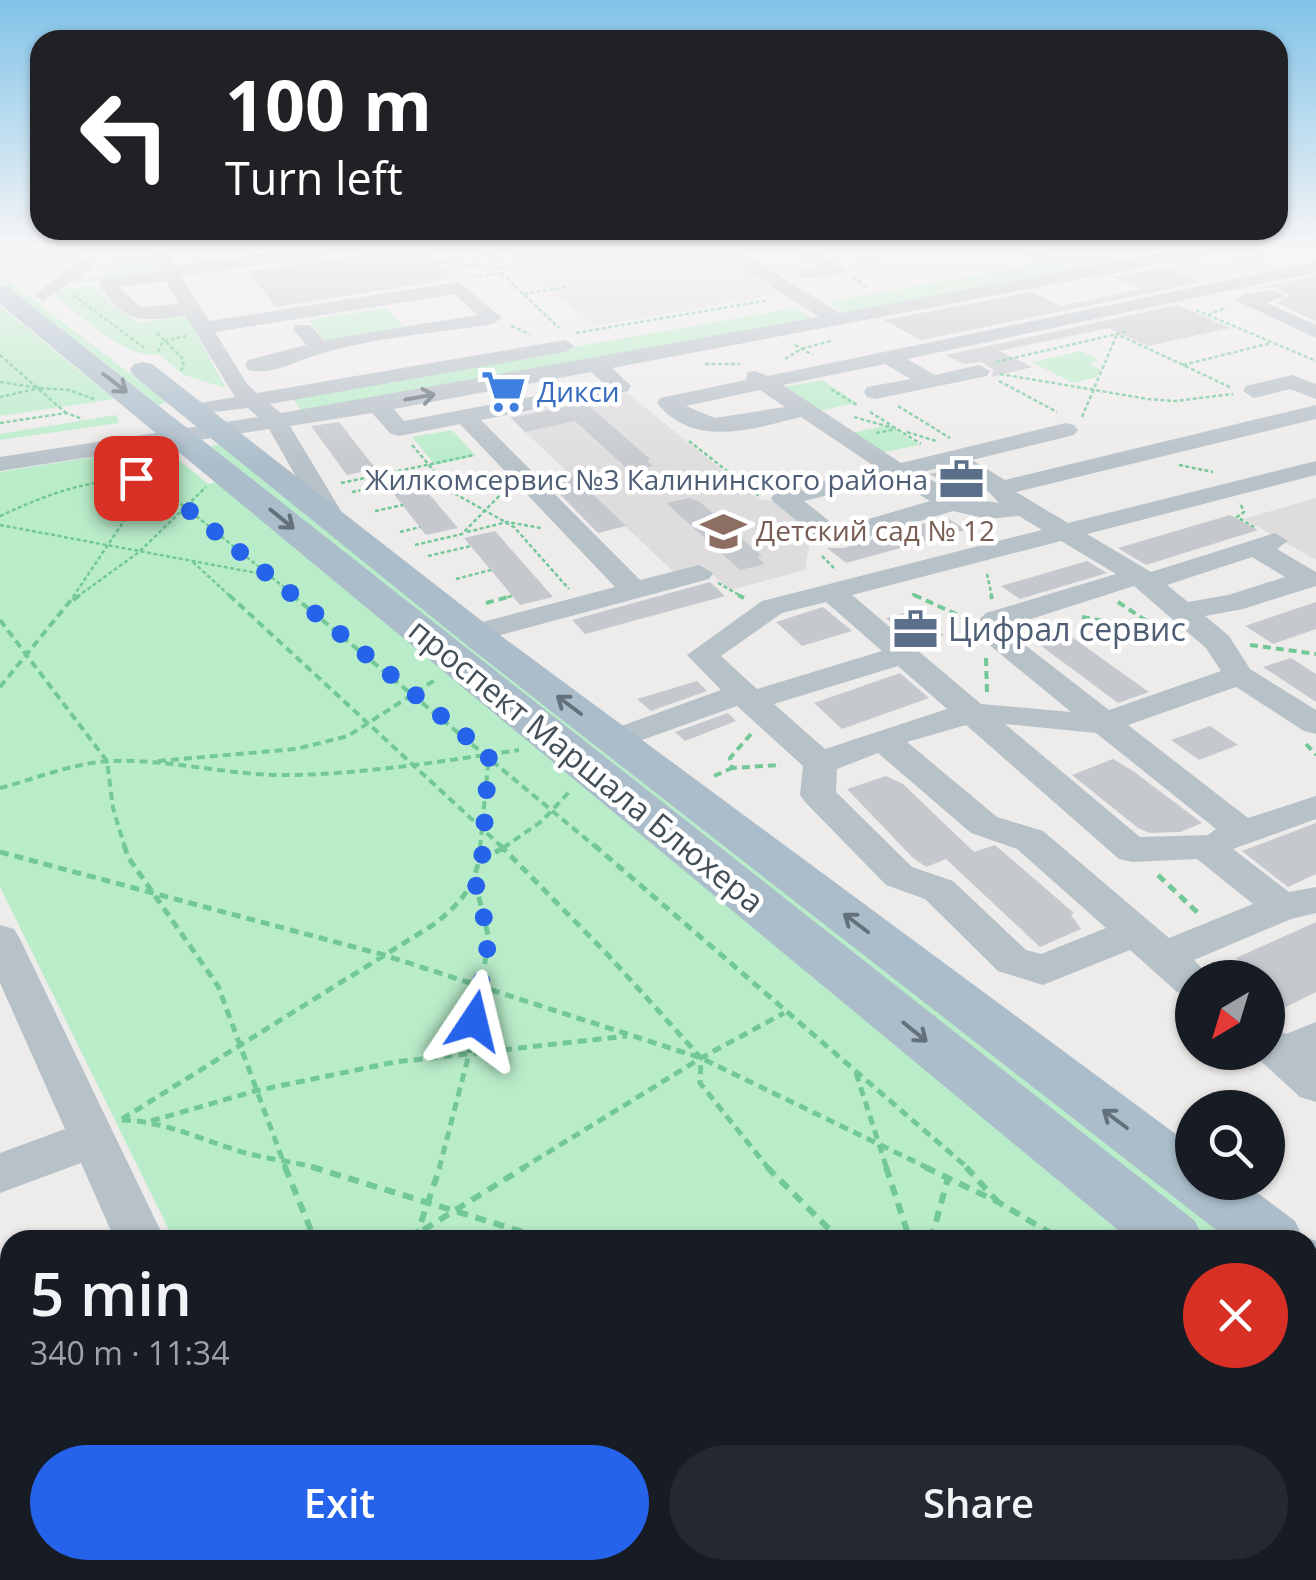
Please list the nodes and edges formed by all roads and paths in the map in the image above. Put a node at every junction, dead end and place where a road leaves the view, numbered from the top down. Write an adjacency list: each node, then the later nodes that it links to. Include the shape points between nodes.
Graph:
1 (44, 322): 55 (main road, проспект Маршала Блюхера, one-way to 55)
2 (107, 322): 18 (path, via 155,358)
3 (147, 322): 18 (path)
4 (200, 322): 15 (street)
5 (244, 322): 15 (street)
6 (288, 322): 23 (street)
7 (470, 322): 23 (street)
8 (501, 322): 17 (path)
9 (552, 322): 10 (path, via 566,335)
10 (637, 322)
11 (829, 322): 22 (street)
12 (1061, 322): 26 (street)
13 (1160, 322): 16 (street, via 1165,324)
14 (1223, 322): 21 (path)
15 (204, 329): 18 (path); 55 (street, via 240,390)
16 (1122, 333): 30 (path); 32 (path, via 992,362); 40 (path)
17 (543, 339)
18 (165, 341): 33 (path, via 182,358 184,368)
19 (790, 342): 31 (path)
20 (583, 343): 55 (street)
21 (1273, 343): 27 (path); 30 (path)
22 (707, 344): 29 (street); 38 (street)
23 (319, 347): 28 (street)
24 (119, 352): 55 (main road, проспект Маршала Блюхера)
25 (0, 355): 39 (path)
26 (888, 357): 31 (street); 36 (street)
27 (1316, 361)
28 (256, 364)
29 (597, 365): 47 (street, one-way to 29); 51 (street, via 620,386)
30 (1183, 365): 40 (path, via 1242,392 1175,401)
31 (835, 368): 38 (street); 46 (path, via 841,372 824,384)
32 (979, 371): 36 (street); 40 (path); 56 (path)
33 (176, 374)
34 (1316, 376): 37 (street)
35 (0, 382): 39 (path)
36 (932, 382): 42 (street)
37 (1292, 382): 41 (street); 43 (street)
38 (764, 383): 48 (street); 48 (street, via 668,404 712,428)
39 (40, 388): 44 (path); 45 (path); 50 (path)
40 (1095, 390): 56 (path)
41 (1254, 391)
42 (875, 392): 46 (path); 63 (path)
43 (1316, 392)
44 (0, 396)
45 (95, 399)
46 (850, 400): 48 (path); 58 (path)
47 (378, 405): 53 (street); 57 (street)
48 (812, 408): 58 (path); 69 (street)
49 (1316, 412): 64 (street)
50 (66, 413): 52 (path); 54 (path)
51 (465, 416): 57 (street); 62 (street)
52 (83, 419)
53 (276, 421): 55 (street); 55 (street); 77 (street)
54 (0, 423)
55 (198, 425): 61 (street); 65 (street); 71 (path); 77 (main road, проспект Маршала Блюхера); 113 (main road, проспект Маршала Блюхера, one-way to 113)
56 (1072, 427): 60 (street)
57 (399, 429): 66 (path)
58 (898, 429): 63 (path); 63 (path)
59 (682, 436): 76 (path, via 760,498)
60 (1031, 438): 63 (street); 68 (street)
61 (0, 444)
62 (495, 450): 66 (path); 70 (street)
63 (962, 456): 69 (street); 75 (street)
64 (1139, 457): 68 (street); 73 (path)
65 (0, 464)
66 (428, 464): 77 (path); 82 (path, via 452,492)
67 (1316, 468): 73 (street)
68 (1085, 470): 75 (street)
69 (898, 471): 76 (street); 78 (street)
70 (519, 476): 82 (path); 90 (street)
71 (153, 481): 81 (path); 83 (path, via 86,482); 93 (path)
72 (212, 481): 81 (path)
73 (1267, 482): 88 (street)
74 (386, 485): 77 (path)
75 (1002, 488): 80 (street)
76 (784, 498): 91 (street)
77 (351, 502): 79 (path); 113 (main road, проспект Маршала Блюхера)
78 (951, 502): 80 (street, via 994,514); 91 (street)
79 (403, 505)
80 (1023, 508): 88 (street)
81 (186, 509): 95 (path); 100 (path)
82 (487, 510): 84 (path); 89 (path)
83 (0, 516)
84 (507, 522): 89 (path); 90 (path); 108 (path)
85 (0, 525): 93 (path)
86 (420, 527): 87 (path)
87 (400, 532)
88 (1066, 532): 102 (street); 103 (street)
89 (462, 534): 92 (path)
90 (582, 536): 105 (street)
91 (834, 538): 103 (path, via 819,544 819,552)
92 (415, 545)
93 (106, 546): 95 (path); 107 (path)
94 (471, 546): 96 (path)
95 (139, 552): 97 (path); 107 (path)
96 (428, 556)
97 (194, 562): 100 (path); 124 (path)
98 (491, 570): 101 (path)
99 (699, 573): 105 (street); 109 (path)
100 (266, 574): 120 (path)
101 (456, 579)
102 (1143, 580): 104 (street); 111 (street); 111 (street, via 1266,544 1308,579)
103 (850, 586): 109 (street); 112 (path, via 930,600); 117 (street)
104 (1098, 589): 111 (path); 112 (street, via 996,618)
105 (634, 590): 108 (street)
106 (512, 596): 113 (path)
107 (69, 603): 115 (path)
108 (581, 604): 113 (street)
109 (772, 607): 121 (street, via 702,655)
110 (0, 620): 115 (path)
111 (1173, 622): 118 (street, via 1218,642)
112 (985, 629): 122 (path); 123 (street)
113 (473, 633): 120 (path); 133 (main road, проспект Маршала Блюхера)
114 (1316, 650): 116 (path)
115 (26, 652): 119 (path); 128 (path)
116 (1306, 652)
117 (904, 654): 121 (street); 122 (street)
118 (1239, 675): 123 (street); 125 (street)
119 (0, 687)
120 (414, 694): 124 (path); 127 (path)
121 (754, 703): 130 (street); 132 (path, via 730,758); 133 (street)
122 (981, 714): 123 (street); 126 (street); 141 (street)
123 (1106, 722): 138 (street)
124 (367, 724): 129 (path, via 348,736 296,749); 131 (path)
125 (1316, 724)
126 (884, 740): 130 (street); 150 (street, via 984,825 1030,840)
127 (489, 755): 131 (path); 133 (path); 137 (path)
128 (107, 761): 129 (path); 135 (path); 145 (path, via 128,857)
129 (150, 762): 131 (path, via 294,775)
130 (820, 763): 132 (path); 150 (street, via 818,795 899,876 939,890 1012,961 1043,970)
131 (414, 765): 137 (path)
132 (732, 768): 134 (path)
133 (585, 773): 140 (path); 152 (path); 165 (main road, проспект Маршала Блюхера, one-way to 133); 181 (main road, проспект Маршала Блюхера, one-way to 181)
134 (713, 776)
135 (0, 788)
136 (1316, 807): 138 (street)
137 (484, 829): 140 (path); 143 (path)
138 (1243, 832): 139 (street)
139 (1204, 846): 141 (street); 146 (street)
140 (504, 848): 143 (path); 157 (path)
141 (1132, 850): 147 (path)
142 (0, 852): 145 (path)
143 (482, 860): 144 (path)
144 (475, 881): 149 (path, via 464,900); 151 (path, via 489,939)
145 (159, 898): 149 (path); 154 (path, via 218,986)
146 (1299, 904): 147 (street)
147 (1219, 934): 150 (street)
148 (0, 939): 162 (street)
149 (384, 956): 151 (path); 154 (path)
150 (1163, 957)
151 (480, 988): 153 (path); 156 (path)
152 (786, 1012): 157 (path); 158 (path)
153 (630, 1036): 156 (path); 157 (path)
154 (240, 1046): 160 (path); 161 (path, via 121,1120)
155 (1288, 1046): 159 (street)
156 (469, 1054): 160 (path); 170 (path)
157 (701, 1058): 163 (path); 171 (path); 177 (path, via 700,1082 781,1184)
158 (856, 1072): 163 (path); 169 (path)
159 (1316, 1084)
160 (256, 1091): 161 (path); 164 (path)
161 (151, 1121): 164 (path, via 241,1152)
162 (92, 1138): 166 (street); 172 (street)
163 (881, 1146): 167 (path); 178 (path)
164 (282, 1157): 170 (path); 173 (path)
165 (1175, 1166)
166 (0, 1173)
167 (948, 1178): 169 (path); 179 (path)
168 (1222, 1200): 182 (main road, проспект Маршала Блюхера)
169 (998, 1202): 180 (path)
170 (427, 1204): 171 (path); 174 (path)
171 (454, 1211): 175 (path); 176 (path)
172 (135, 1230)
173 (311, 1230)
174 (418, 1230)
175 (426, 1230)
176 (517, 1230)
177 (829, 1230)
178 (907, 1230)
179 (934, 1230)
180 (1045, 1230)
181 (1161, 1230)
182 (1261, 1230)

